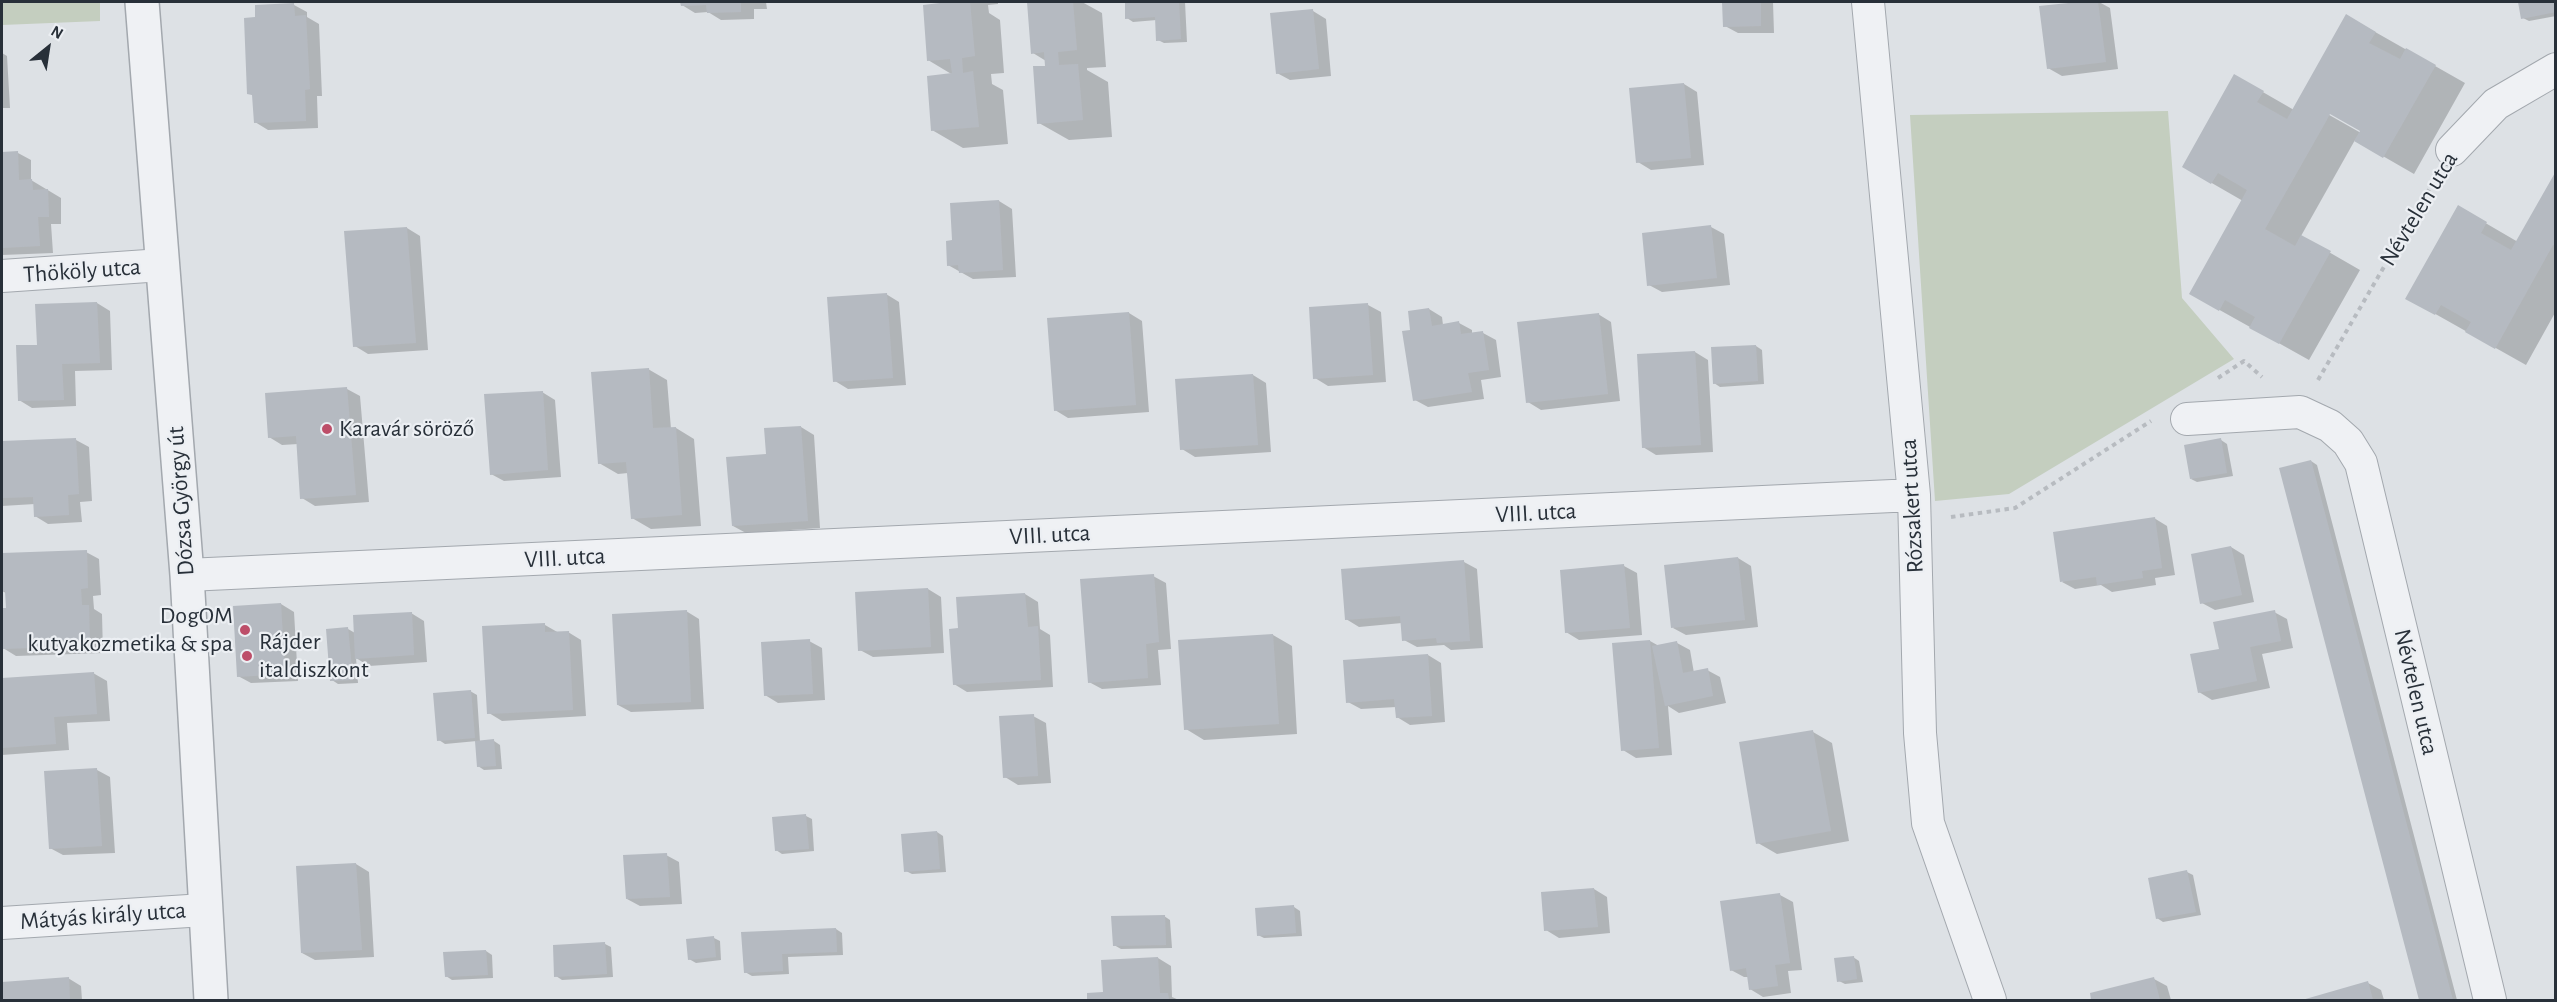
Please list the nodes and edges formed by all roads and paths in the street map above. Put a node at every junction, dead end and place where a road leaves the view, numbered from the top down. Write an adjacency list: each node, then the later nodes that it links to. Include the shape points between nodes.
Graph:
1 (142, 2): 5 (street, Dózsa György út)
2 (1868, 2): 11 (street, Rózsakert utca)
3 (2556, 69): 4 (street, Névtelen utca, via 2496,104)
4 (2452, 150): 8 (path, Névtelen utca)
5 (162, 265): 6 (street, Thököly utca); 12 (street, Dózsa György út)
6 (2, 276)
7 (2215, 380): 8 (path, via 2244,361)
8 (2300, 412): 10 (street, Névtelen utca); 17 (street, Névtelen utca, via 2330,426 2348,442 2361,463)
9 (2155, 418): 11 (path, via 2015,508)
10 (2187, 419)
11 (1914, 509): 12 (street, VIII. utca); 16 (street, Rózsakert utca, via 1920,733 1928,823)
12 (187, 575): 13 (street, Dózsa György út)
13 (204, 910): 14 (street, Mátyás király utca); 15 (street, Dózsa György út)
14 (2, 922)
15 (211, 1000)
16 (1990, 1000)
17 (2490, 1000)

